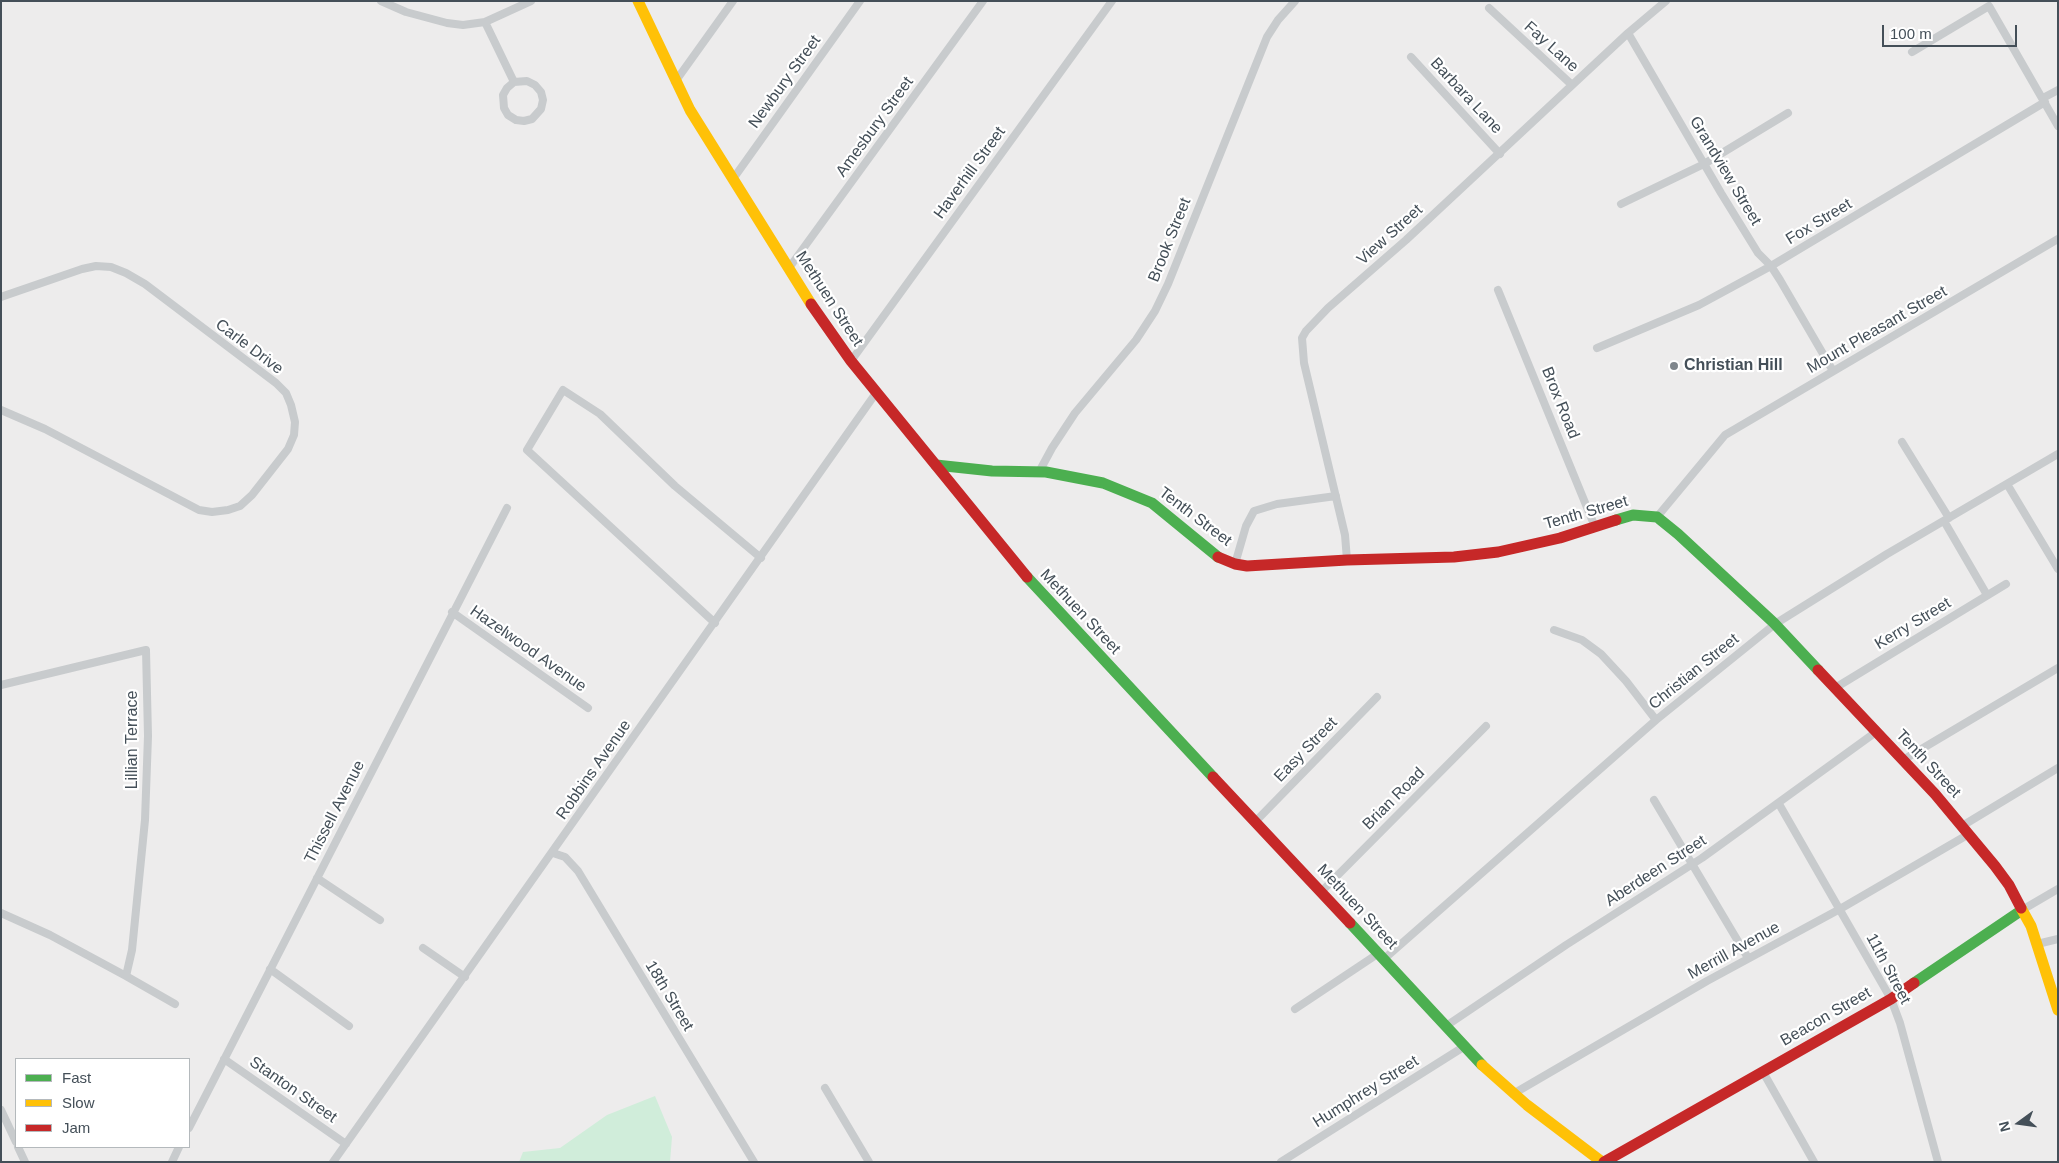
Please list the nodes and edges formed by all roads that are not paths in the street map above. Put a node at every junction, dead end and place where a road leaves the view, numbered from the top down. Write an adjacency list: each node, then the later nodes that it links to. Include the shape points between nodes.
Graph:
1 (381, 1): 11 (street, via 406,12 447,23)
2 (531, 1): 11 (street)
3 (638, 1): 16 (street, Methuen Street)
4 (733, 1): 16 (street)
5 (860, 1): 24 (street, Newbury Street)
6 (983, 1): 28 (street, Amesbury Street)
7 (1112, 1): 32 (street, Haverhill Street)
8 (1295, 1): 39 (street, Brook Street, via 1267,38 1155,311 1130,347 1075,413)
9 (1666, 1): 12 (street, View Street)
10 (1488, 8): 17 (street, Fay Lane)
11 (485, 22): 15 (street)
12 (1628, 33): 17 (street, View Street); 23 (street, Grandview Street)
13 (1912, 52): 19 (street, via 1989,6)
14 (1411, 58): 22 (street, Barbara Lane)
15 (514, 82): 15 (street, via 527,81 541,92 542,109 532,119 516,120 504,108 503,95)
16 (675, 82): 24 (street, Methuen Street)
17 (1572, 85): 22 (street, View Street)
18 (2058, 90): 19 (street, Fox Street)
19 (2044, 100): 21 (street); 27 (street, Fox Street)
20 (1788, 113): 23 (street)
21 (2058, 126)
22 (1500, 154): 41 (street, View Street, via 1328,308 1302,338 1304,363)
23 (1704, 164): 25 (street); 27 (street, Grandview Street, via 1758,253)
24 (733, 179): 28 (street, Methuen Street)
25 (1621, 204)
26 (2058, 239): 33 (street, Mount Pleasant Street)
27 (1771, 266): 31 (street, Fox Street, via 1699,305); 33 (street, Grandview Street)
28 (789, 268): 32 (street, Methuen Street)
29 (1498, 290): 45 (street, Brox Road)
30 (1, 297): 35 (street, Carle Drive, via 96,266 126,273 276,383 286,393 295,422 288,448 252,495 240,506 212,512 199,510)
31 (1597, 348)
32 (850, 361): 34 (street, Methuen Street)
33 (1833, 371): 43 (street, Mount Pleasant Street, via 1725,435)
34 (876, 393): 38 (street, Methuen Street); 46 (street, Robbins Avenue)
35 (1, 410)
36 (1902, 442): 44 (street)
37 (2057, 457): 40 (street, Christian Street)
38 (936, 465): 39 (street, Tenth Street); 68 (street, Methuen Street, via 1043,598)
39 (1039, 472): 48 (street, Tenth Street, via 1103,483 1142,497 1219,556)
40 (2007, 484): 44 (street, Christian Street); 49 (street)
41 (1336, 496): 47 (street, View Street); 48 (street, via 1276,504 1253,513)
42 (507, 508): 52 (street, Thissell Avenue)
43 (1657, 517): 45 (street, Tenth Street, via 1634,515); 54 (street, Tenth Street)
44 (1946, 519): 51 (street); 54 (street, Christian Street)
45 (1595, 527): 47 (street, Tenth Street, via 1536,545 1498,552 1435,558)
46 (761, 558): 53 (street, Robbins Avenue); 53 (street, via 675,486 600,414 563,390 527,450)
47 (1347, 560): 48 (street, Tenth Street, via 1261,566)
48 (1235, 564)
49 (2058, 569)
50 (2006, 584): 51 (street, Kerry Street)
51 (1987, 595): 58 (street, Kerry Street)
52 (452, 612): 60 (street, Hazelwood Avenue); 72 (street, Thissell Avenue)
53 (715, 623): 70 (street, Robbins Avenue)
54 (1775, 624): 58 (street, Tenth Street); 61 (street, Christian Street)
55 (1554, 630): 61 (street, via 1582,640 1601,654)
56 (2058, 668): 64 (street)
57 (1, 685): 85 (street, Lillian Terrace, via 146,650 146,820 132,950)
58 (1835, 688): 63 (street, Tenth Street)
59 (1376, 697): 68 (street, Easy Street)
60 (588, 708)
61 (1656, 720): 82 (street, Christian Street)
62 (1486, 726): 74 (street, Brian Road)
63 (1876, 732): 64 (street, Tenth Street); 67 (street, Aberdeen Street)
64 (1903, 760): 69 (street, Tenth Street)
65 (2058, 768): 69 (street, Merrill Avenue)
66 (1654, 800): 71 (street)
67 (1778, 804): 71 (street, Aberdeen Street); 75 (street, 11th Street)
68 (1255, 822): 74 (street, Methuen Street)
69 (1966, 830): 75 (street, Merrill Avenue); 76 (street, Tenth Street, via 1996,866)
70 (553, 853): 86 (street, Robbins Avenue); 107 (street, 18th Street, via 565,857 578,871)
71 (1692, 864): 83 (street); 92 (street, Aberdeen Street)
72 (317, 878): 78 (street); 84 (street, Thissell Avenue)
73 (2058, 889): 76 (street, Beacon Street)
74 (1321, 892): 82 (street, Methuen Street)
75 (1840, 909): 83 (street, Merrill Avenue); 87 (street, 11th Street)
76 (2022, 910): 80 (street, Tenth Street); 87 (street, Beacon Street)
77 (1, 913): 85 (street)
78 (380, 920)
79 (2058, 939): 80 (street)
80 (2037, 944): 90 (street, Tenth Street)
81 (423, 948): 86 (street)
82 (1381, 956): 89 (street, Christian Street); 92 (street, Methuen Street)
83 (1748, 958): 97 (street, Merrill Avenue)
84 (270, 969): 91 (street); 94 (street, Thissell Avenue)
85 (126, 976): 88 (street)
86 (465, 977): 101 (street, Robbins Avenue)
87 (1891, 999): 95 (street, Beacon Street); 112 (street, 11th Street)
88 (175, 1004)
89 (1295, 1009)
90 (2058, 1010)
91 (349, 1026)
92 (1446, 1026): 93 (street, Methuen Street)
93 (1465, 1046): 97 (street, Methuen Street); 109 (street, Humphrey Street)
94 (224, 1059): 99 (street, Thissell Avenue); 101 (street, Stanton Street)
95 (1763, 1072): 110 (street, Beacon Street); 111 (street)
96 (825, 1088): 108 (street)
97 (1513, 1094): 110 (street, Methuen Street)
98 (1, 1110): 100 (street)
99 (190, 1126)
100 (15, 1140)
101 (346, 1144): 106 (street, Robbins Avenue)
102 (18, 1148): 104 (street)
103 (179, 1148): 105 (street)
104 (25, 1162)
105 (172, 1162)
106 (334, 1162)
107 (754, 1162)
108 (869, 1162)
109 (1282, 1162)
110 (1603, 1162)
111 (1814, 1162)
112 (1938, 1162)

